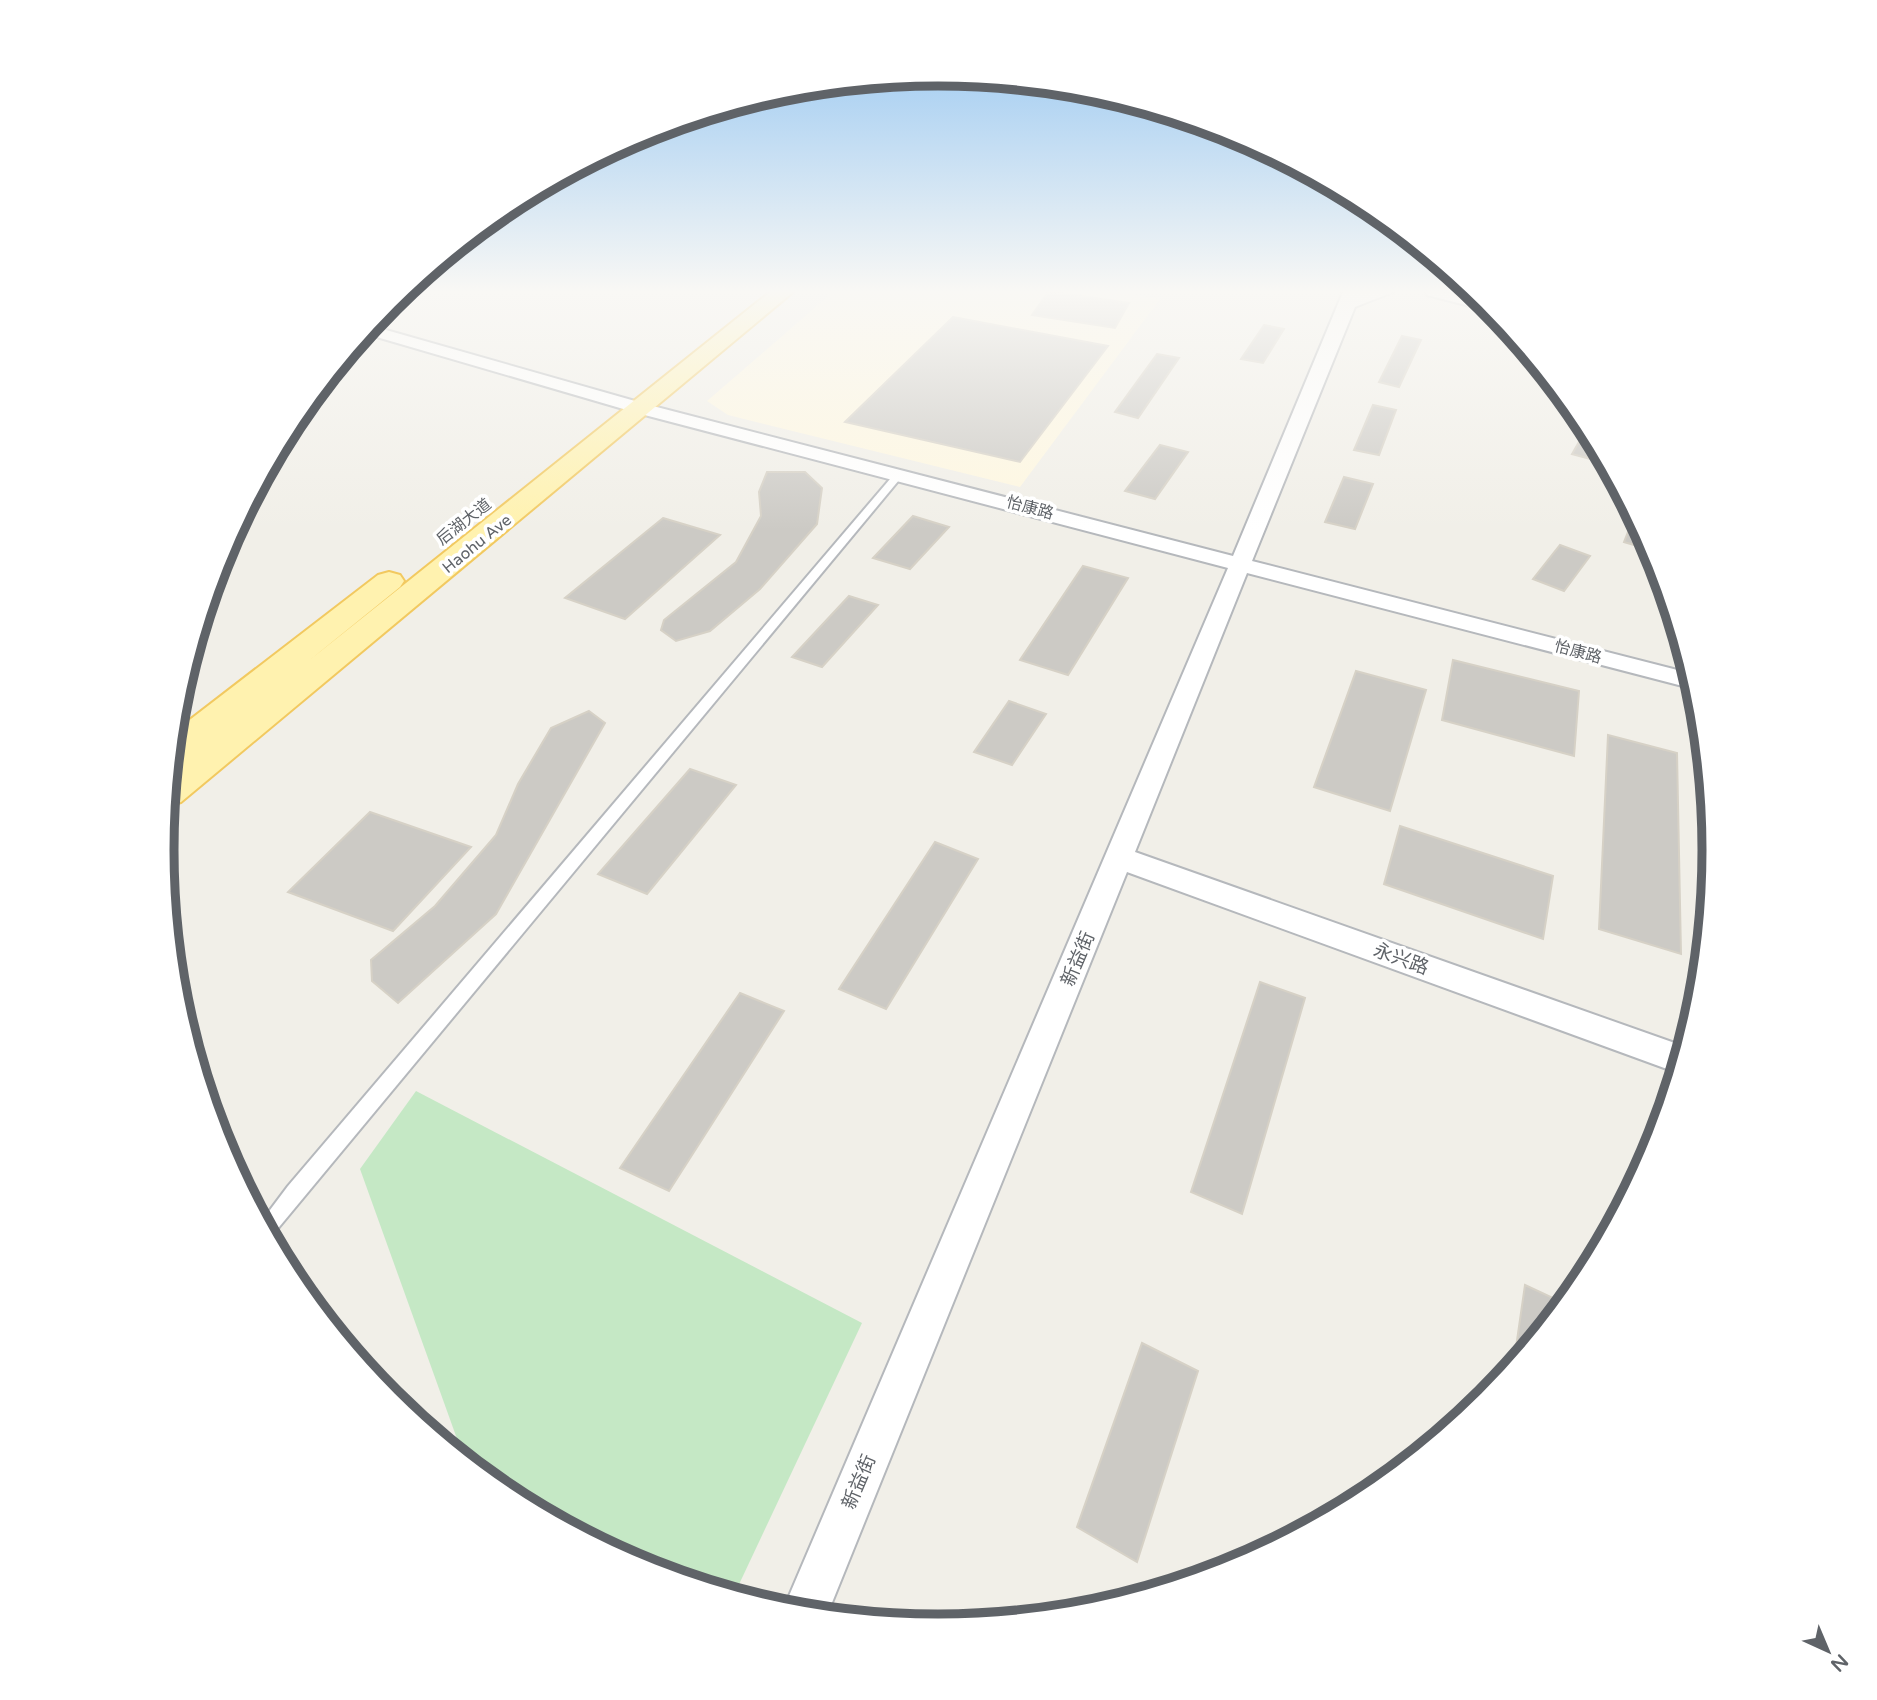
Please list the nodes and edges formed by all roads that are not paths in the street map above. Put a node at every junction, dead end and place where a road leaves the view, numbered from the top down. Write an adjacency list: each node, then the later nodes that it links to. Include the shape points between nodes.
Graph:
1 (514, 371): 5 (street, 怡康路)
2 (669, 371): 5 (main road, 后湖大道)
3 (676, 371): 5 (main road, Haohu Ave)
4 (1319, 371): 7 (street, 新益街)
5 (631, 405): 6 (street, 怡康路); 9 (main road, 后湖大道); 10 (main road, Haohu Ave)
6 (899, 474): 7 (street, 怡康路); 13 (lane)
7 (1241, 564): 8 (street, 怡康路); 11 (street, 新益街)
8 (1683, 679)
9 (182, 743)
10 (177, 785)
11 (1120, 858): 12 (street, 永兴路); 14 (street, 新益街)
12 (1674, 1056)
13 (272, 1223)
14 (809, 1603)

